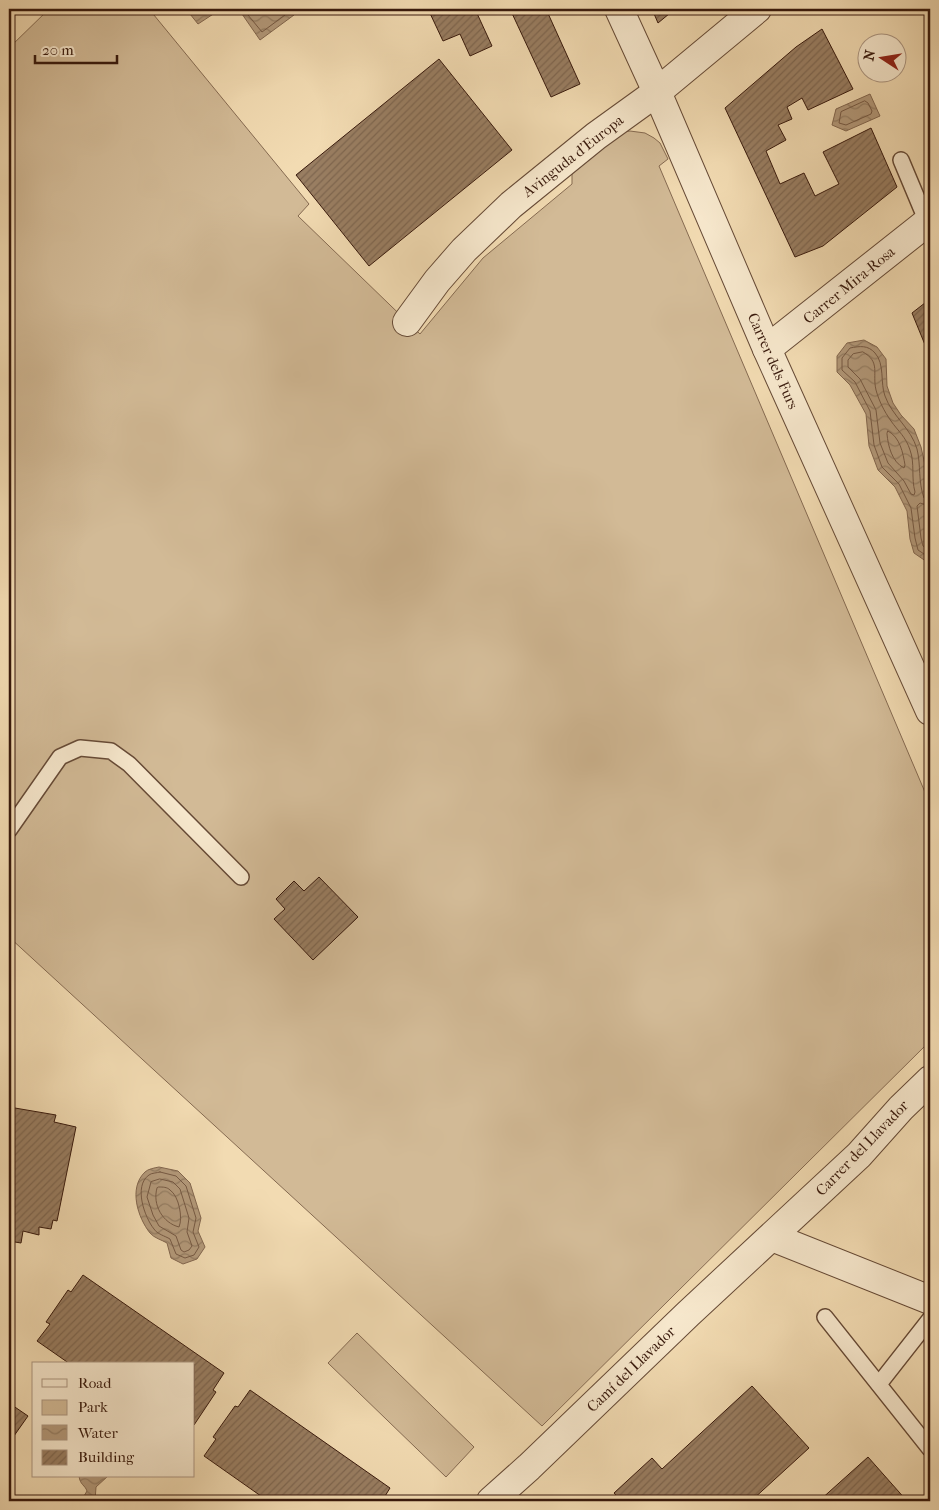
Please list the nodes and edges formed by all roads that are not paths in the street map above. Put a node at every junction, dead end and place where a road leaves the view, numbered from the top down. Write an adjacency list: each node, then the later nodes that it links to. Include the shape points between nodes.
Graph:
1 (619, 9): 3 (street, Carrer dels Furs)
2 (758, 9): 3 (street, Avinguda d'Europa)
3 (657, 92): 6 (street, Avinguda d'Europa, via 565,160 492,221 451,265); 7 (street, Carrer dels Furs)
4 (901, 160): 5 (lane)
5 (929, 221): 7 (street, Carrer Mira-Rosa)
6 (407, 322)
7 (767, 349): 8 (street, Carrer dels Furs)
8 (930, 711)
9 (9, 830): 10 (lane, via 60,757 80,748 111,751 129,764)
10 (241, 877)
11 (930, 1080): 12 (street, Carrer del Llavador, via 859,1155)
12 (772, 1237): 13 (street); 18 (street, Camí del Llavador)
13 (930, 1300)
14 (825, 1317): 16 (lane)
15 (930, 1319): 16 (lane)
16 (879, 1384): 17 (lane)
17 (930, 1449)
18 (491, 1501)

